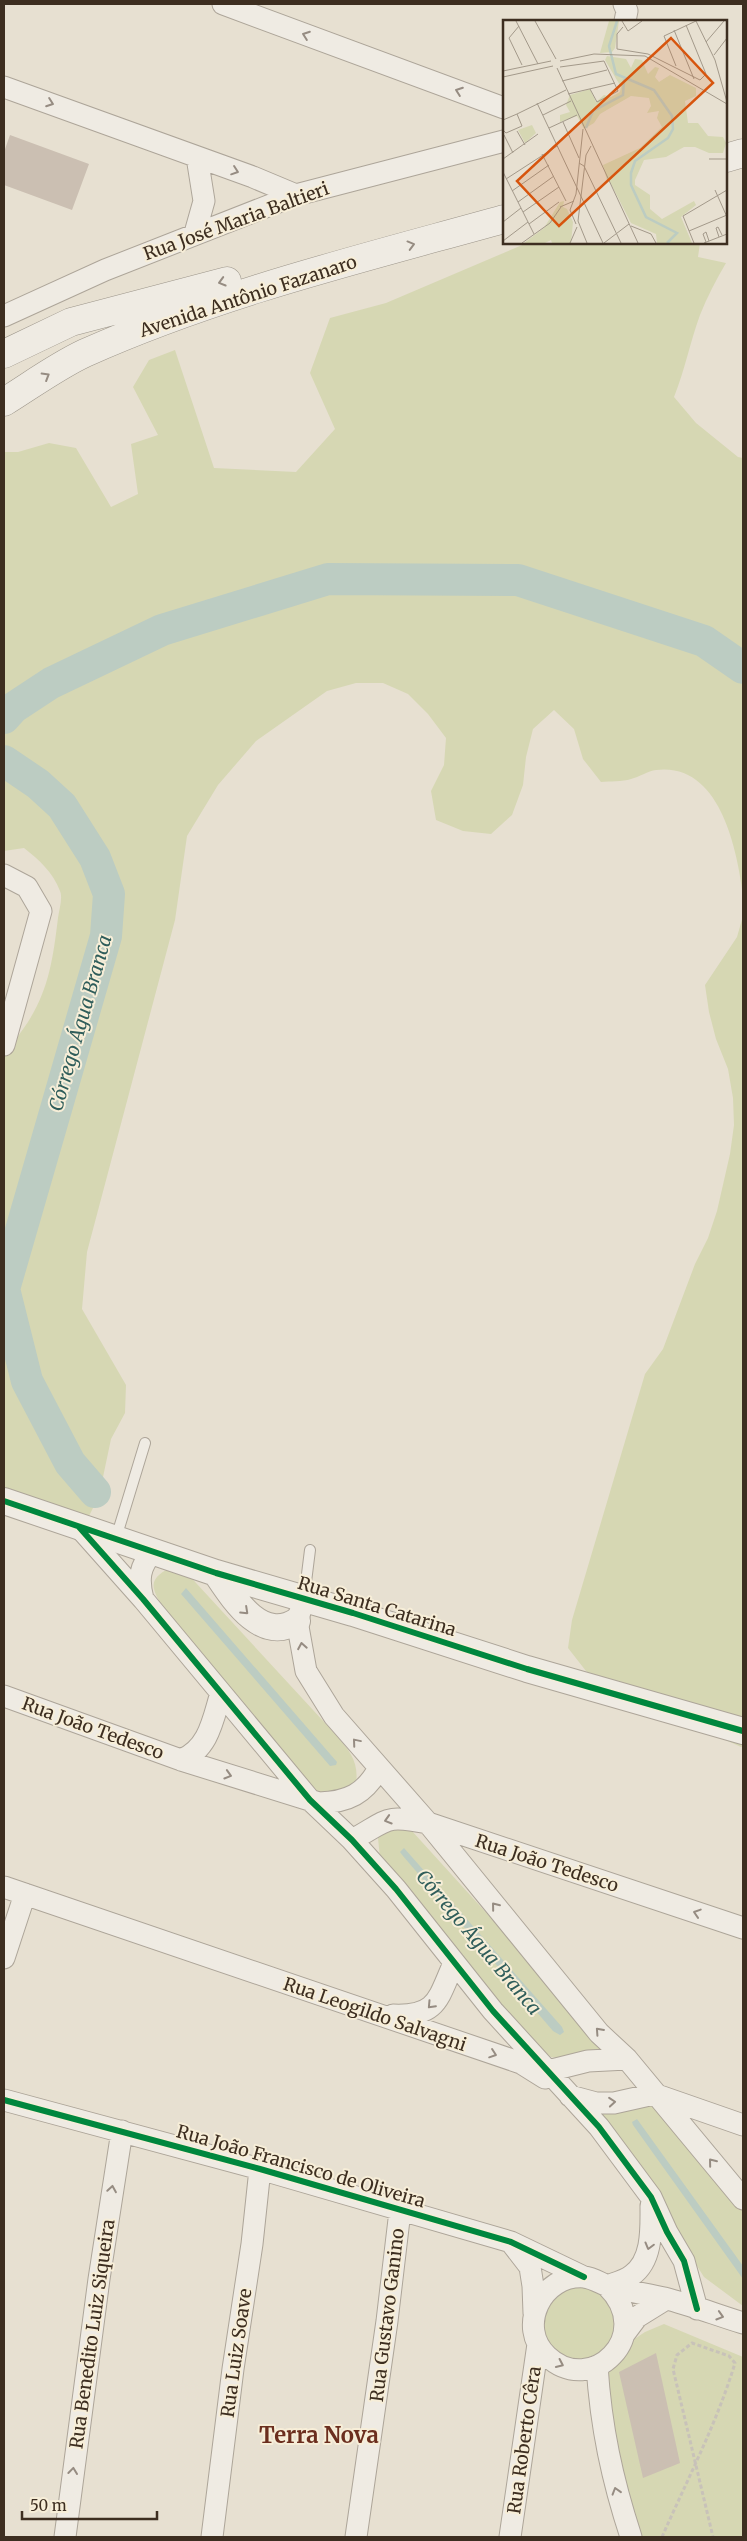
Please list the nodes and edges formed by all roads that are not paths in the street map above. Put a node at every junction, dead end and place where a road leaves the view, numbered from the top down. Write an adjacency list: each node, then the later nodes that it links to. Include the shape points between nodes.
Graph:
1 (223, 4): 5 (street, one-way to 1)
2 (624, 4): 3 (street)
3 (625, 20)
4 (4, 87): 10 (street, one-way to 10)
5 (503, 108)
6 (743, 138): 8 (main road)
7 (503, 141): 12 (street, Rua José Maria Baltieri)
8 (727, 142)
9 (743, 154): 11 (main road)
10 (197, 157): 12 (street, one-way to 12); 15 (street, via 204,201)
11 (727, 158)
12 (296, 195): 15 (street, Rua José Maria Baltieri)
13 (503, 201): 17 (main road, Avenida Antônio Fazanaro, one-way to 17, via 202,288)
14 (503, 220): 19 (main road, Avenida Antônio Fazanaro, one-way to 14, via 188,312 346,263)
15 (195, 233): 16 (street, Rua José Maria Baltieri)
16 (4, 316)
17 (71, 322): 18 (main road, Avenida Antônio Fazanaro); 19 (main road, via 83,341)
18 (4, 354)
19 (84, 354): 20 (main road, Avenida Antônio Fazanaro, one-way to 19)
20 (4, 402)
21 (4, 875): 22 (street, via 27,887 41,911)
22 (4, 1045)
23 (145, 1443): 26 (lane)
24 (4, 1501): 25 (street, Rua Santa Catarina)
25 (79, 1527): 26 (street, Rua Santa Catarina); 30 (street)
26 (115, 1539): 28 (street, Rua Santa Catarina)
27 (310, 1550): 31 (lane)
28 (154, 1552): 29 (street, Rua Santa Catarina); 30 (street, via 146,1559 140,1574)
29 (216, 1573): 31 (street, Rua Santa Catarina); 31 (street, one-way to 31, via 251,1617 275,1627 287,1627)
30 (143, 1599): 32 (street)
31 (301, 1610): 34 (street, Rua Santa Catarina, via 527,1669); 36 (street, one-way to 31, via 334,1716 306,1670)
32 (221, 1693): 35 (street, Rua João Tedesco, via 205,1739 197,1751); 37 (street)
33 (4, 1696): 35 (street, Rua João Tedesco)
34 (743, 1731)
35 (181, 1760): 37 (street, Rua João Tedesco, one-way to 37)
36 (378, 1768): 37 (street, Rua João Tedesco, via 371,1783 348,1798 319,1803); 38 (street)
37 (310, 1800): 39 (street)
38 (428, 1824): 39 (street, Rua João Tedesco, one-way to 39, via 389,1818); 42 (street, Rua João Tedesco, one-way to 38); 46 (street, one-way to 38, via 599,2033)
39 (352, 1840): 44 (street, via 396,1889)
40 (4, 1887): 41 (street, Rua Leogildo Salvagni)
41 (25, 1894): 43 (street); 45 (street, Rua Leogildo Salvagni)
42 (743, 1928)
43 (4, 1958)
44 (454, 1963): 45 (street, one-way to 45, via 436,2002 424,2013); 47 (street)
45 (380, 2015): 49 (street, Rua Leogildo Salvagni, one-way to 49, via 521,2064)
46 (627, 2059): 47 (street, via 588,2061); 48 (street)
47 (548, 2071): 49 (street)
48 (654, 2094): 49 (street, Rua Leogildo Salvagni, one-way to 48, via 596,2103 614,2103); 51 (street); 55 (street, one-way to 48)
49 (570, 2096): 54 (street, via 599,2127)
50 (4, 2100): 52 (street, Rua João Francisco de Oliveira)
51 (743, 2125)
52 (122, 2131): 53 (street, Rua João Francisco de Oliveira); 67 (street, Rua Benedito Luiz Siqueira, one-way to 52)
53 (260, 2169): 56 (street, Rua João Francisco de Oliveira); 68 (street, Rua Luiz Soave)
54 (651, 2197): 59 (street, one-way to 59, via 651,2235 646,2256 632,2276); 61 (street, via 684,2261)
55 (743, 2199)
56 (400, 2211): 57 (street, Rua João Francisco de Oliveira); 69 (street, Rua Gustavo Ganino)
57 (511, 2242): 58 (street, Rua João Francisco de Oliveira); 62 (street, via 530,2267)
58 (584, 2277): 59 (street); 62 (street, via 570,2278 551,2288 538,2304)
59 (607, 2286): 60 (street); 64 (street, via 623,2307)
60 (666, 2298): 61 (street); 64 (street, via 637,2317)
61 (697, 2309): 63 (street, one-way to 63)
62 (534, 2318): 65 (street)
63 (743, 2323)
64 (625, 2333): 66 (street, via 610,2358)
65 (538, 2344): 66 (street, one-way to 66, via 548,2357 563,2366 580,2369); 70 (street, Rua Roberto Cêra)
66 (597, 2366): 71 (street, one-way to 66, via 614,2485 602,2425)
67 (65, 2537)
68 (212, 2537)
69 (356, 2537)
70 (510, 2537)
71 (631, 2537)

